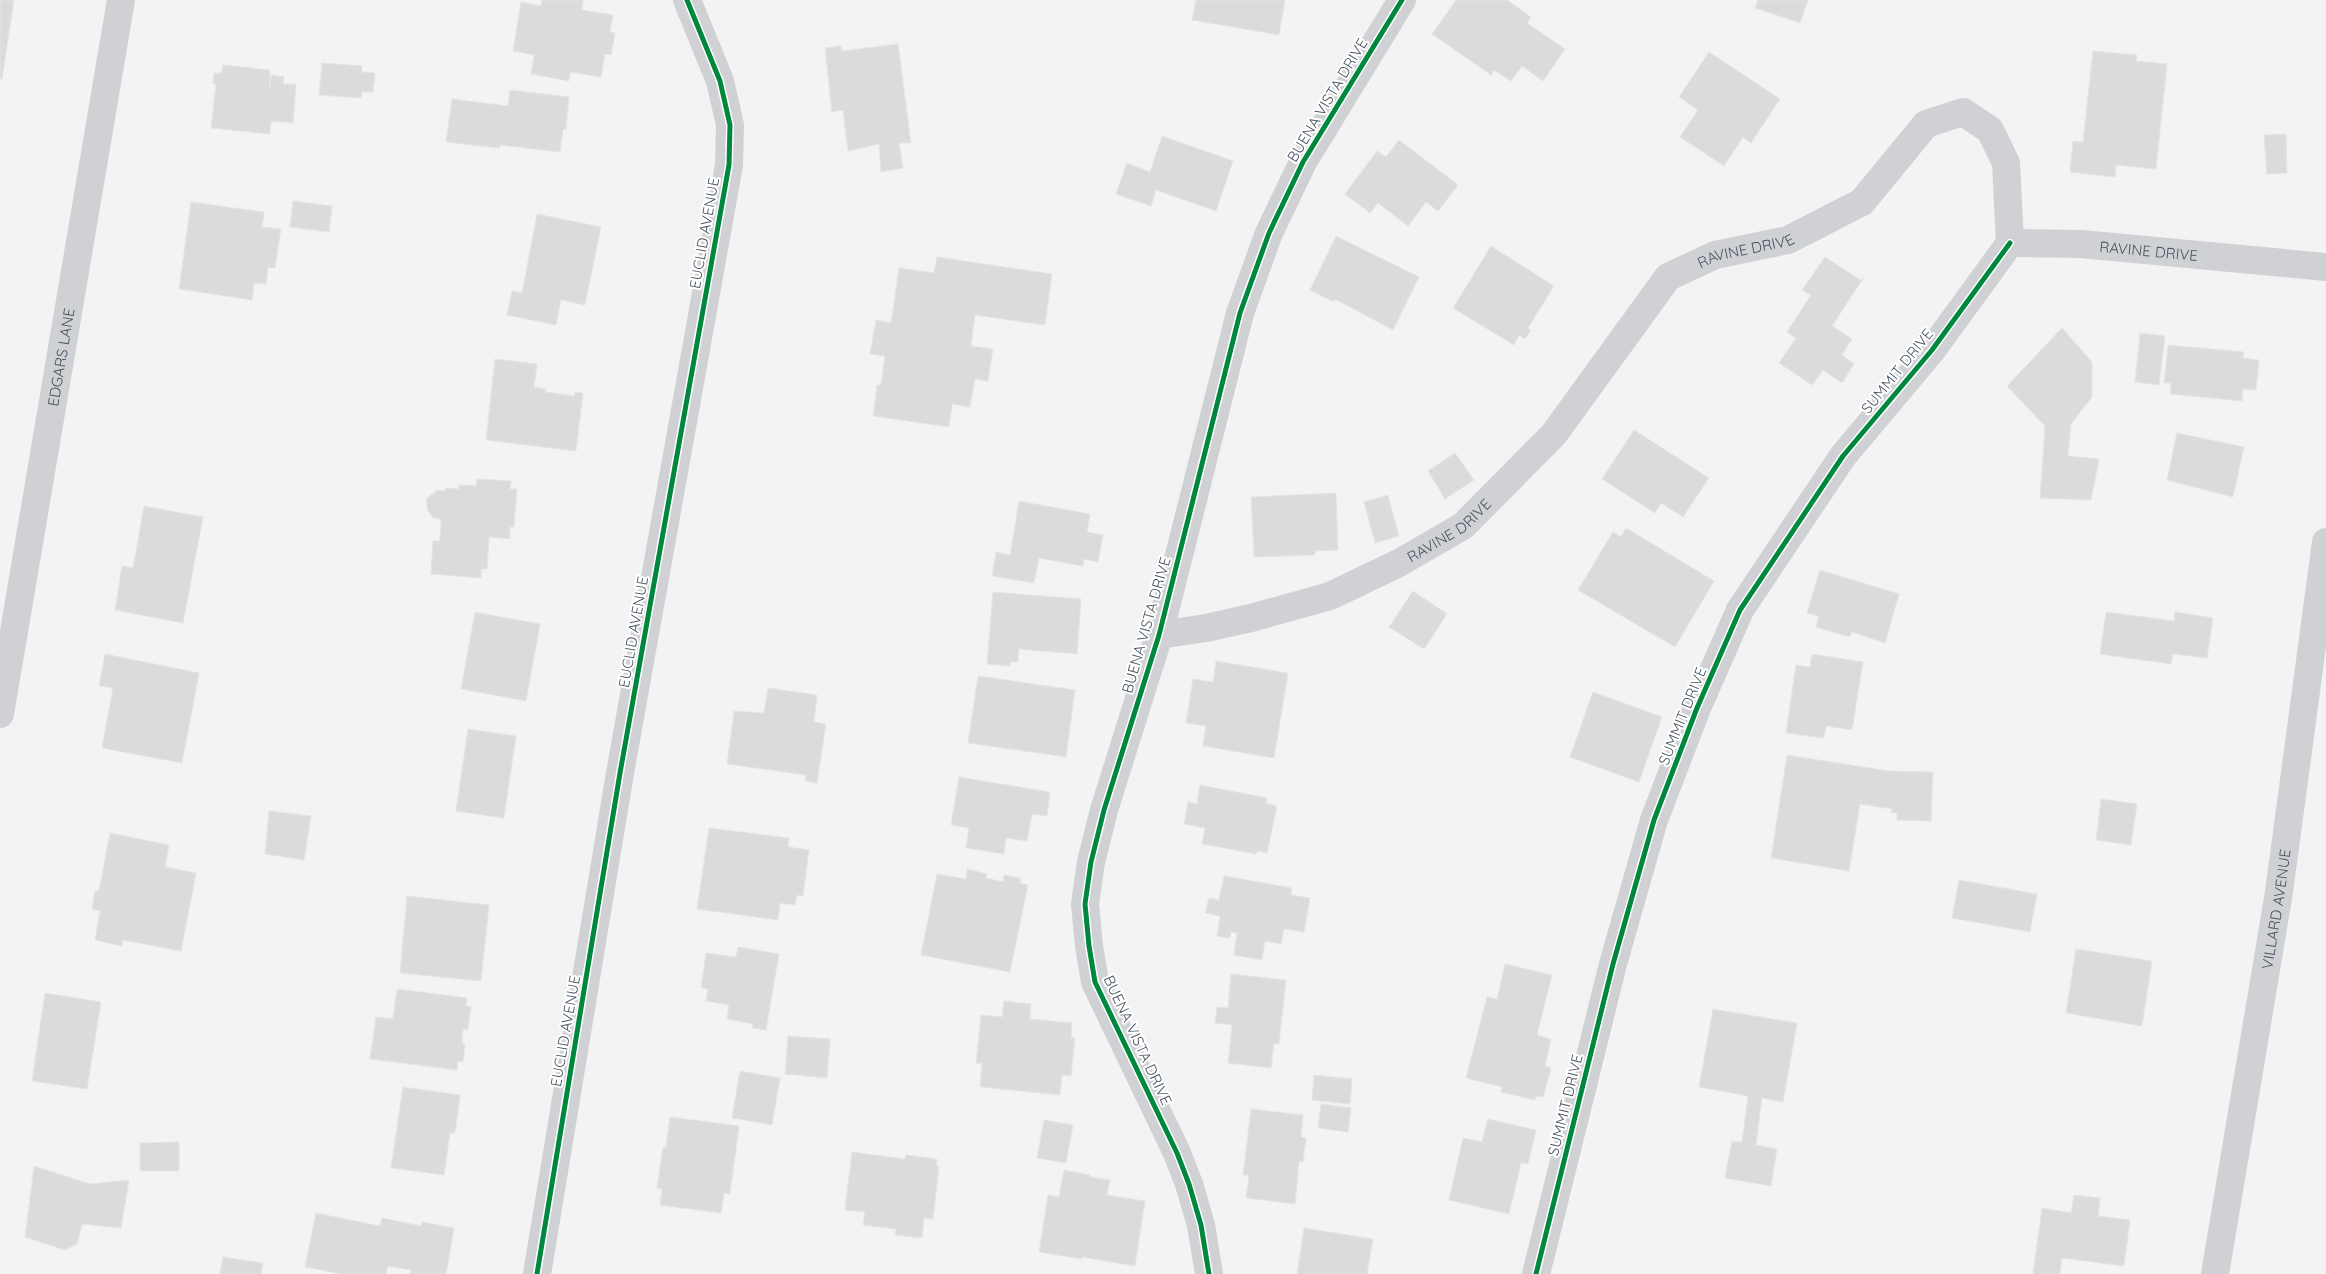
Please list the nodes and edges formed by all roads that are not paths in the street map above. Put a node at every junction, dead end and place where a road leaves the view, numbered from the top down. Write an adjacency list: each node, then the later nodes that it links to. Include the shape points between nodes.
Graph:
1 (121, 0): 8 (street, EDGARS LANE)
2 (1402, 0): 7 (street, BUENA VISTA DRIVE, via 1303,162 1260,256 1240,312)
3 (694, 5): 10 (street, EUCLID AVENUE, via 722,90 730,126 729,165 620,773)
4 (2010, 243): 5 (street, RAVINE DRIVE, via 2081,244); 7 (street, RAVINE DRIVE, via 2006,163 1990,130 1963,112 1926,124 1862,202 1788,240 1715,255 1668,277 1554,434 1463,526 1399,564 1330,596 1242,620); 12 (street, SUMMIT DRIVE, via 1932,350 1843,456 1740,610 1697,708 1654,820 1613,964)
5 (2326, 267)
6 (2326, 542): 13 (street, VILLARD AVENUE, via 2279,892)
7 (1158, 635): 11 (street, BUENA VISTA DRIVE, via 1104,810 1085,904 1096,982 1189,1184 1201,1225)
8 (4, 674): 9 (street, EDGARS LANE)
9 (0, 714)
10 (541, 1273)
11 (1209, 1274)
12 (1536, 1274)
13 (2215, 1274)

